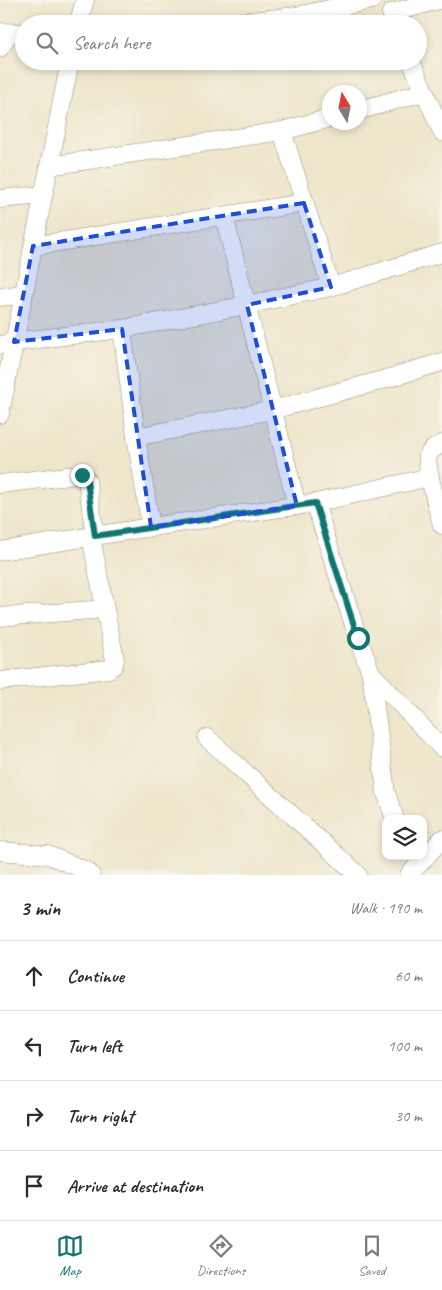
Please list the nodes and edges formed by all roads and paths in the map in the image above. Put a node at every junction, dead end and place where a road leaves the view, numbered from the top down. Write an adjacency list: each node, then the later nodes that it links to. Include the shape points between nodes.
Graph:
1 (85, 0): 5 (street)
2 (372, 0): 6 (street)
3 (438, 0): 4 (street)
4 (390, 12)
5 (81, 15)
6 (301, 15)
7 (11, 32): 8 (street)
8 (0, 48)
9 (68, 70): 17 (street)
10 (415, 70): 11 (street)
11 (424, 92): 12 (street); 13 (street)
12 (367, 108)
13 (437, 108): 16 (street)
14 (322, 120): 15 (street)
15 (282, 131): 17 (street); 20 (street)
16 (442, 132)
17 (49, 166): 18 (street)
18 (43, 195): 19 (street); 22 (street)
19 (0, 200)
20 (304, 202): 21 (street); 24 (street)
21 (224, 216): 22 (street); 27 (street)
22 (33, 246): 25 (street)
23 (442, 253): 24 (street)
24 (330, 287): 27 (street)
25 (23, 294): 26 (street); 29 (street)
26 (0, 297)
27 (247, 305): 28 (street); 31 (street)
28 (122, 329): 29 (street); 33 (street)
29 (7, 343): 32 (street)
30 (442, 362): 31 (street)
31 (272, 410): 33 (street); 38 (street)
32 (0, 414)
33 (136, 437): 40 (street)
34 (442, 444): 35 (street, via 427,458)
35 (430, 477): 37 (street); 39 (street)
36 (0, 484): 41 (street, via 82,475 87,480)
37 (315, 503): 38 (street); 45 (street)
38 (297, 506): 40 (street)
39 (442, 525)
40 (151, 527): 41 (street)
41 (93, 536): 42 (street); 43 (street)
42 (0, 551)
43 (105, 609): 44 (street); 46 (street, via 115,660 109,669)
44 (0, 616)
45 (371, 673): 48 (street); 49 (street, via 386,793)
46 (0, 681)
47 (207, 738): 57 (street)
48 (442, 748)
49 (394, 815)
50 (442, 839): 52 (street)
51 (0, 851): 54 (street, via 48,855)
52 (427, 851)
53 (420, 860): 58 (street)
54 (65, 862): 55 (street); 56 (street)
55 (53, 875)
56 (91, 875)
57 (358, 875)
58 (409, 875)

